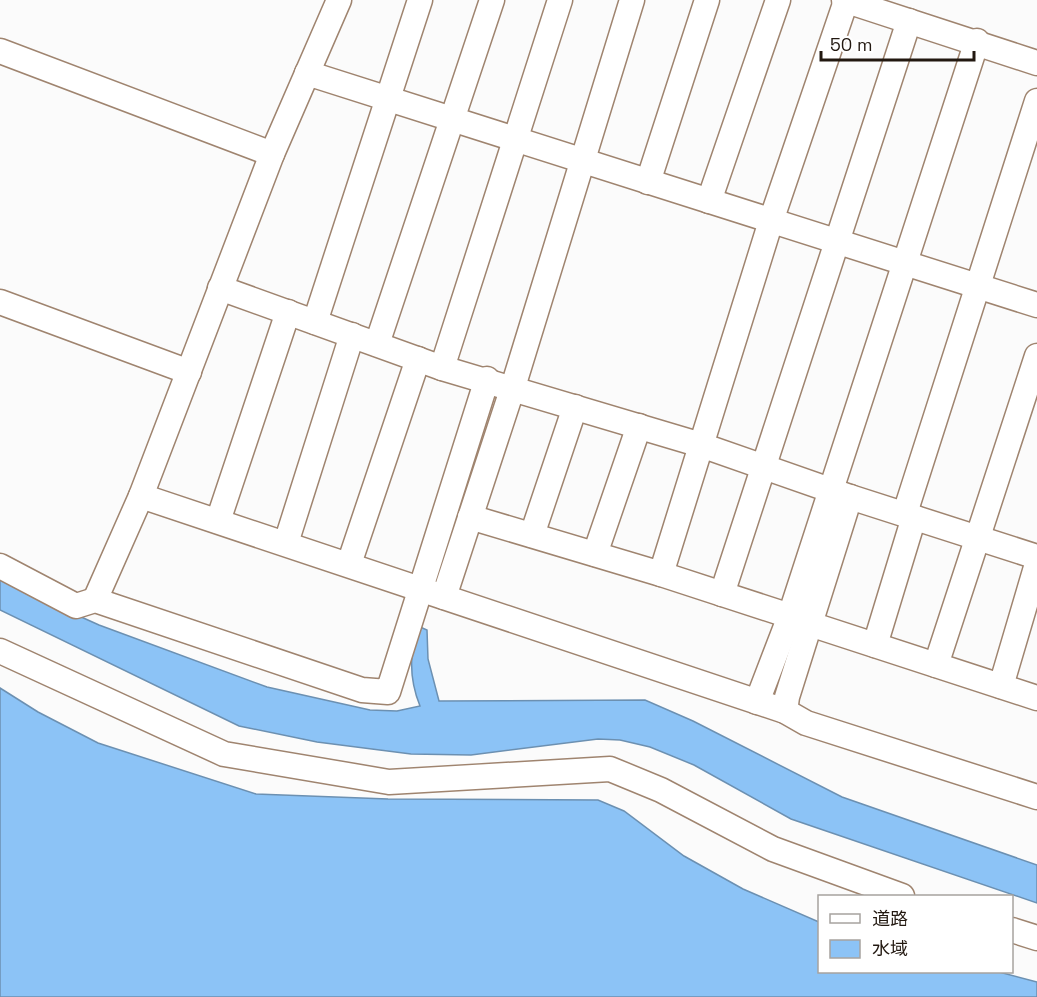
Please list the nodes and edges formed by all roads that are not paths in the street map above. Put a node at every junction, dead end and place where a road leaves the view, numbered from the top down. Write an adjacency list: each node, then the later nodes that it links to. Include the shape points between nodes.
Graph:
1 (339, 0): 13 (street)
2 (420, 0): 14 (street)
3 (492, 0): 16 (street)
4 (560, 0): 17 (street)
5 (632, 0): 19 (street)
6 (707, 0): 20 (street)
7 (778, 0): 21 (street)
8 (845, 0): 9 (street); 22 (street)
9 (909, 21): 10 (street); 23 (street)
10 (976, 41): 12 (street); 24 (street)
11 (0, 51): 18 (street)
12 (1037, 63)
13 (307, 73): 14 (street); 18 (street)
14 (388, 100): 16 (street); 30 (street)
15 (1037, 101): 25 (street)
16 (452, 120): 17 (street); 32 (street)
17 (515, 140): 19 (street); 35 (street)
18 (272, 154): 26 (street)
19 (582, 161): 20 (street); 38 (street)
20 (648, 182): 21 (street)
21 (709, 201): 22 (street)
22 (771, 221): 23 (street); 41 (street)
23 (835, 241): 24 (street); 42 (street)
24 (904, 263): 25 (street); 43 (street)
25 (980, 287): 28 (street); 45 (street)
26 (220, 288): 29 (street); 36 (street)
27 (0, 302): 36 (street)
28 (1037, 305)
29 (288, 312): 30 (street); 47 (street)
30 (315, 322): 31 (street)
31 (352, 335): 32 (street); 50 (street)
32 (377, 344): 34 (street)
33 (1037, 356): 49 (street)
34 (418, 359): 35 (street); 53 (street)
35 (442, 368): 37 (street)
36 (189, 372): 44 (street)
37 (487, 380): 38 (street); 57 (street)
38 (513, 387): 39 (street); 46 (street)
39 (575, 407): 40 (street); 48 (street)
40 (639, 426): 41 (street); 51 (street)
41 (701, 445): 42 (street); 56 (street)
42 (765, 467): 43 (street); 58 (street)
43 (840, 494): 45 (street); 61 (street)
44 (141, 496): 47 (street); 60 (street)
45 (909, 515): 49 (street); 62 (street)
46 (470, 517): 48 (street); 59 (street)
47 (218, 520): 50 (street)
48 (532, 536): 51 (street)
49 (978, 538): 52 (street); 64 (street)
50 (286, 543): 53 (street)
51 (595, 554): 56 (street)
52 (1037, 556)
53 (349, 564): 57 (street)
54 (1037, 564): 65 (street)
55 (0, 566): 60 (street, via 76,606)
56 (661, 574): 58 (street)
57 (419, 588): 59 (street); 60 (street, via 388,692 362,690)
58 (722, 594): 61 (street)
59 (444, 597): 67 (street)
60 (95, 600)
61 (800, 620): 62 (street); 67 (street); 68 (street)
62 (875, 645): 64 (street)
63 (0, 651): 70 (street, via 224,754 389,782 610,769 661,790 774,849)
64 (936, 664): 65 (street)
65 (1001, 686): 66 (street)
66 (1037, 698)
67 (757, 702): 68 (street)
68 (785, 711): 69 (street, via 806,723)
69 (1037, 797)
70 (897, 895)
71 (1013, 931): 72 (street)
72 (1037, 938)

